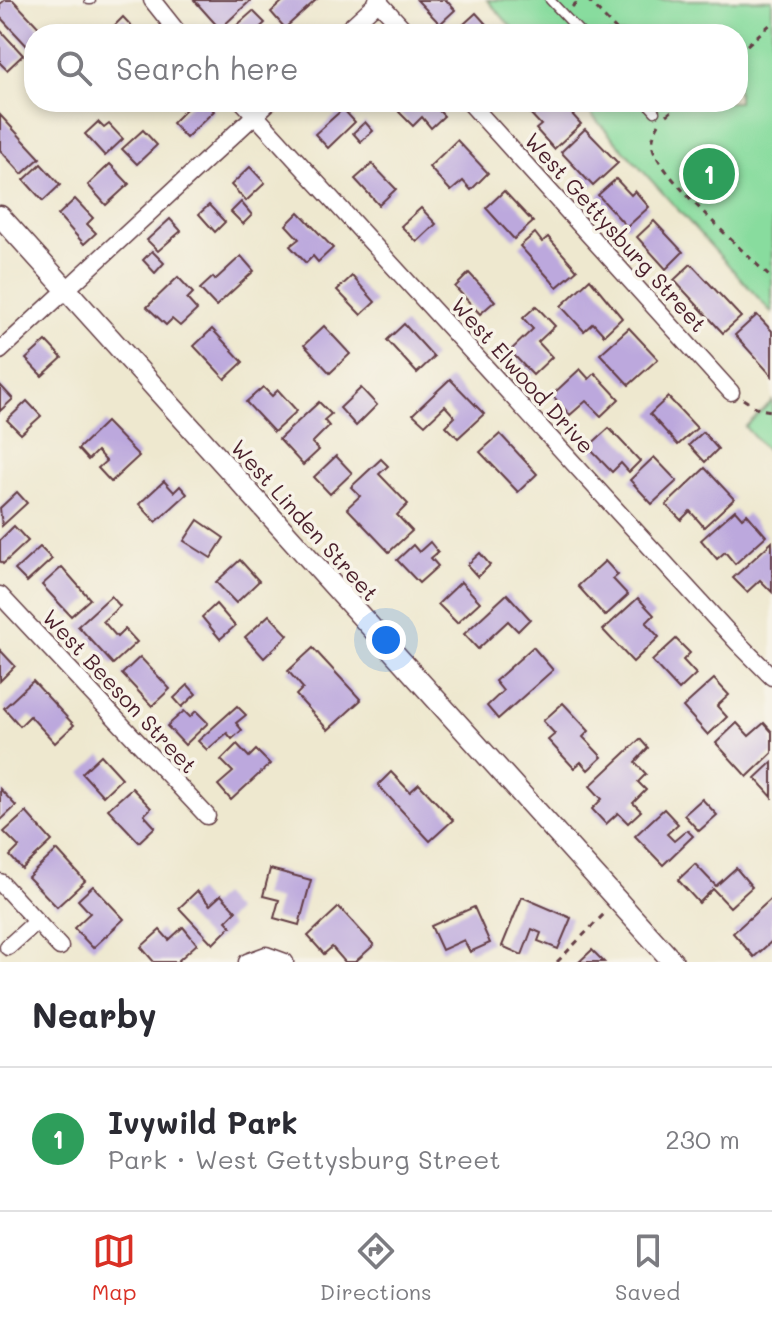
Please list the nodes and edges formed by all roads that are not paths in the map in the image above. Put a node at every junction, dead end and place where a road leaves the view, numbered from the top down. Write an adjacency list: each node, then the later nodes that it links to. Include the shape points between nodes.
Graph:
1 (152, 0): 4 (street)
2 (378, 0): 5 (street); 6 (street)
3 (550, 0): 7 (lane)
4 (171, 24)
5 (353, 24)
6 (399, 24)
7 (573, 24)
8 (252, 112): 11 (street, West Elwood Drive)
9 (258, 112): 11 (street)
10 (478, 112): 15 (street, West Gettysburg Street)
11 (255, 115): 13 (street); 17 (street, West Elwood Drive)
12 (0, 216): 13 (street, West Linden Street)
13 (68, 288): 14 (street); 25 (street, West Linden Street)
14 (0, 351)
15 (731, 392)
16 (0, 595): 18 (street, West Beeson Street)
17 (772, 677)
18 (207, 816)
19 (0, 882): 20 (street)
20 (36, 922): 21 (street); 22 (street)
21 (8, 947)
22 (60, 947)
23 (247, 962): 24 (street, via 266,955)
24 (285, 962)
25 (673, 962)

